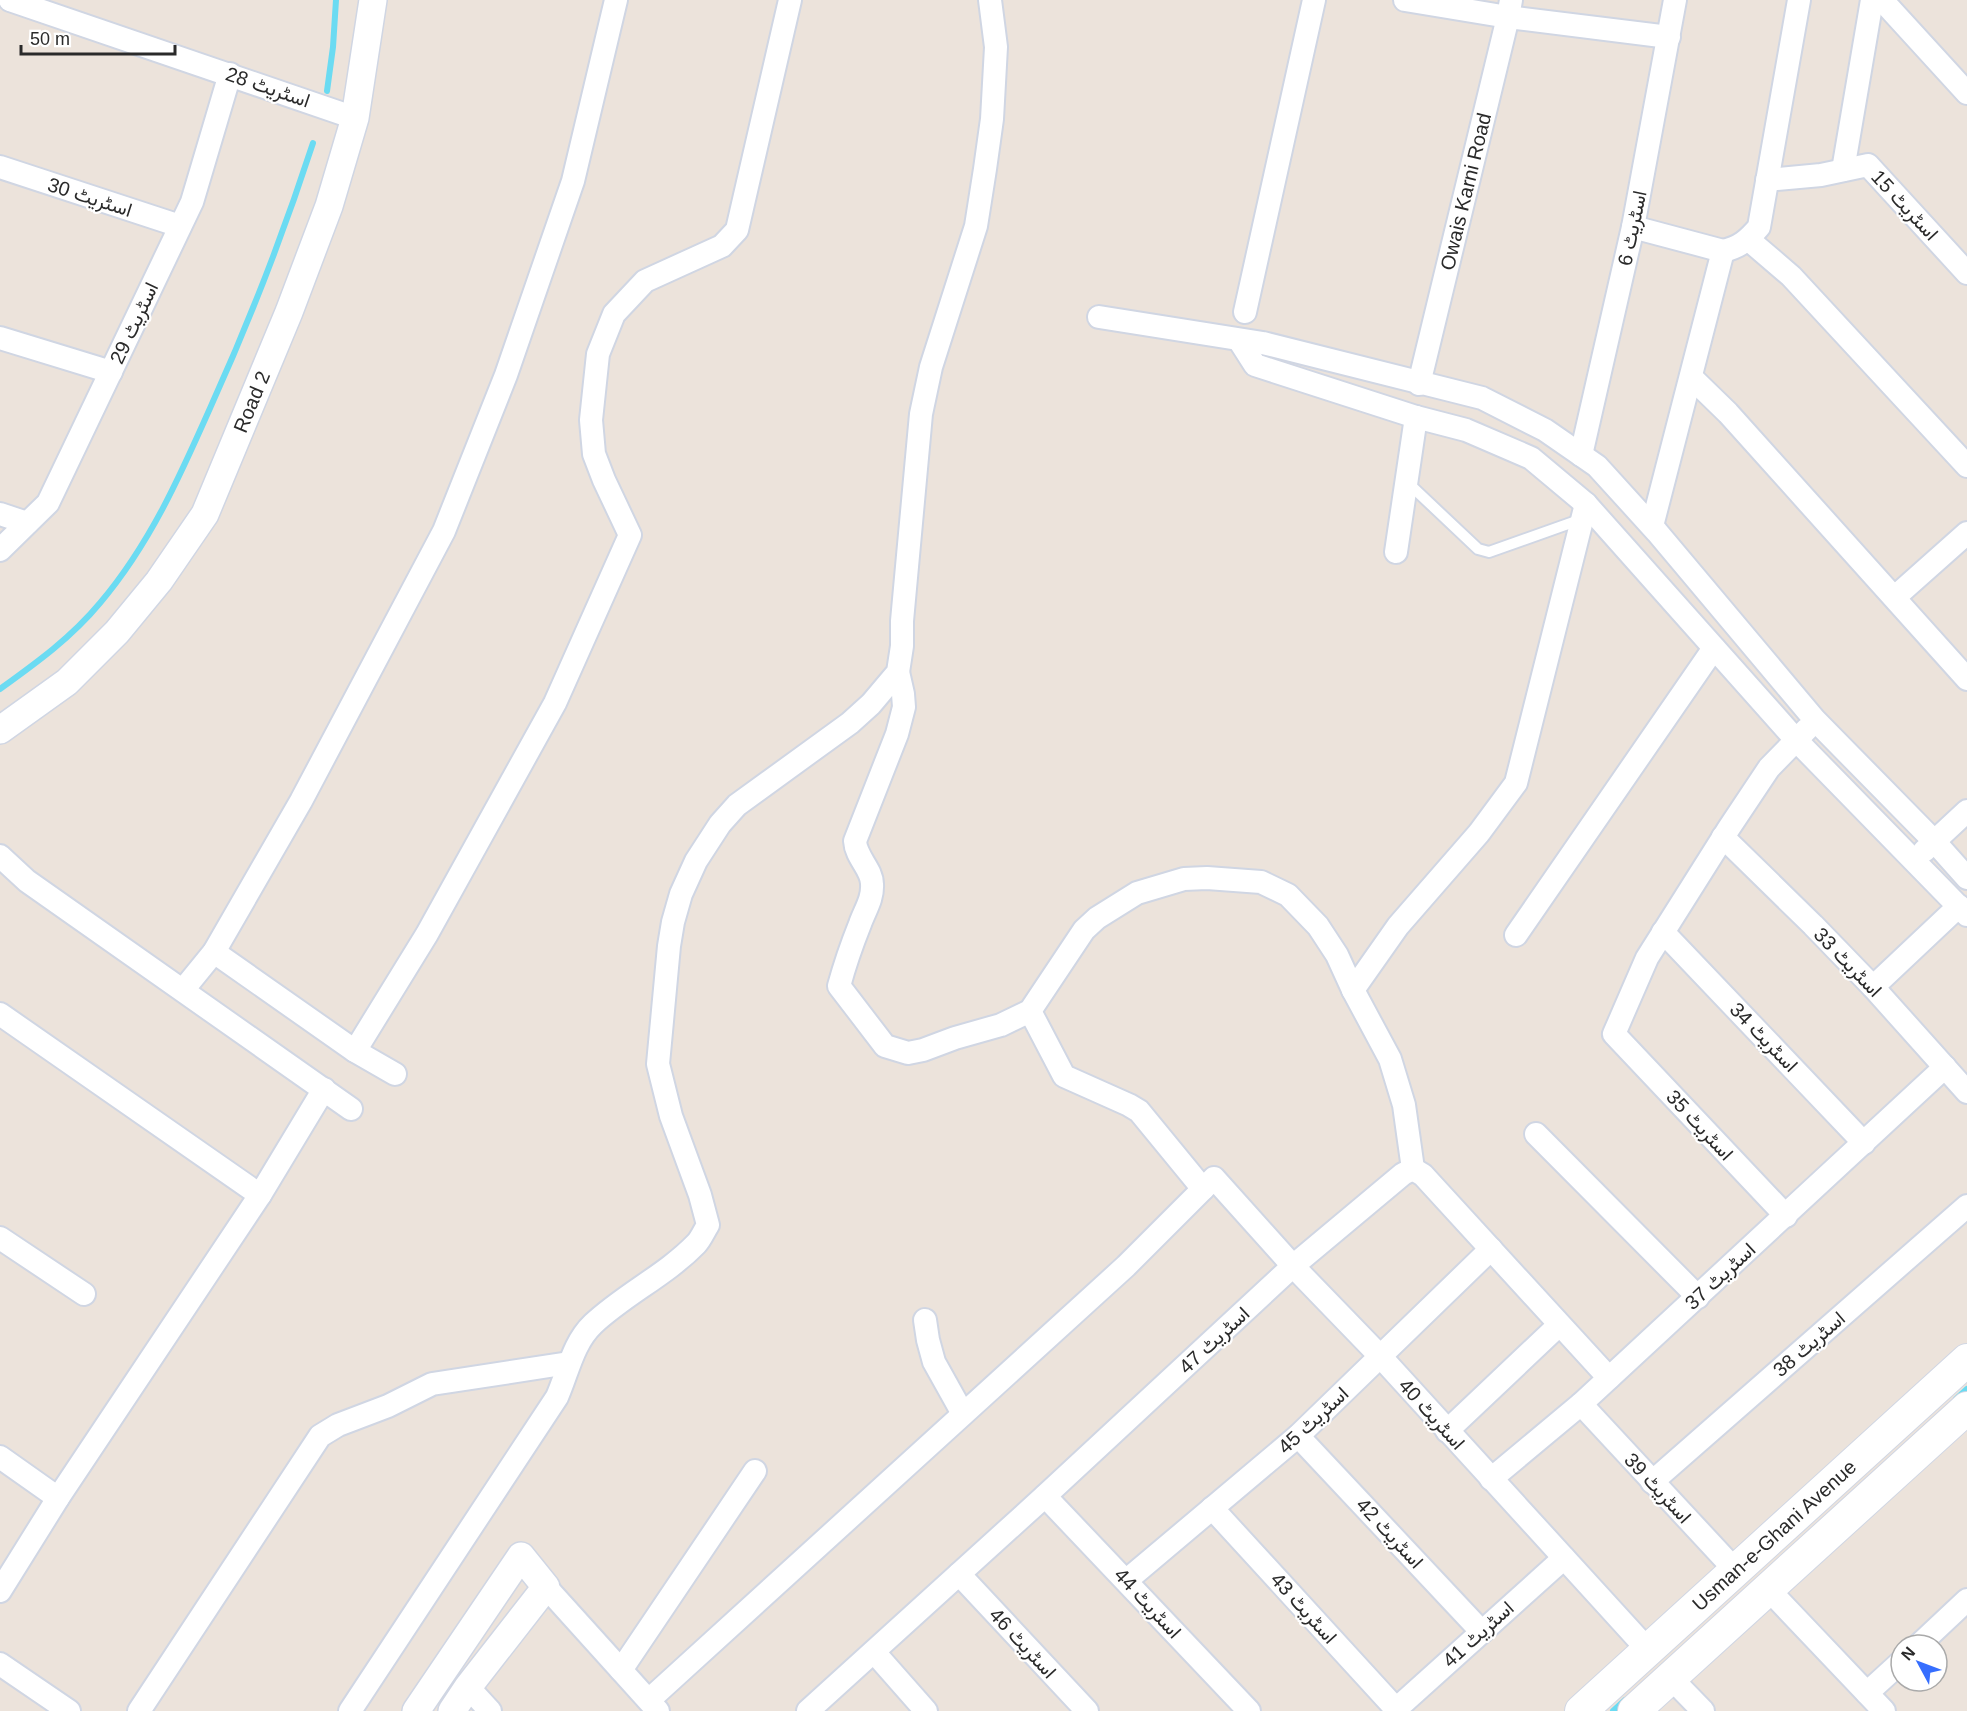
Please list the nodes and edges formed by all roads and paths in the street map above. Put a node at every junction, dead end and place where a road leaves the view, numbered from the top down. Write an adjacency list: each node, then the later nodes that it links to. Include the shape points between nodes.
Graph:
1 (9, 0): 13 (street); 15 (street, اسٹریٹ 28)
2 (373, 0): 17 (street, Road 2)
3 (616, 0): 60 (street, via 573,181 506,375 444,531 301,801)
4 (790, 0): 66 (street, via 737,230 722,246 645,280 614,314 598,354 591,420 594,454 630,535 555,703 427,934)
5 (990, 0): 46 (street, via 996,47 992,119 976,226 921,414)
6 (1314, 0): 26 (street)
7 (1405, 0): 12 (street)
8 (1674, 0): 14 (street, اسٹریٹ 6)
9 (1799, 0): 20 (street)
10 (1872, 0): 19 (street)
11 (1882, 0): 16 (street)
12 (1510, 8): 14 (street); 32 (street, Owais Karni Road)
13 (0, 10)
14 (1669, 37): 22 (street, اسٹریٹ 6)
15 (230, 74): 17 (street, اسٹریٹ 28); 21 (street, اسٹریٹ 29, via 192,202)
16 (1967, 93)
17 (355, 118): 49 (street, Road 2, via 289,312 205,514 159,581 117,632 67,682)
18 (0, 167): 21 (street, اسٹریٹ 30)
19 (1843, 170): 20 (street); 25 (street, اسٹریٹ 15, via 1868,165)
20 (1767, 180): 23 (street, via 1759,227)
21 (180, 226): 30 (street, اسٹریٹ 29)
22 (1633, 227): 24 (street); 34 (street, اسٹریٹ 6)
23 (1749, 240): 24 (street); 35 (street, via 1791,276)
24 (1724, 251): 31 (street)
25 (1967, 273)
26 (1245, 312)
27 (1099, 317): 29 (street)
28 (0, 338): 30 (street)
29 (1239, 340): 32 (street); 33 (street, via 1255,365)
30 (111, 372): 39 (street, اسٹریٹ 29, via 48,503)
31 (1691, 377): 40 (street); 44 (street)
32 (1419, 384): 34 (street, via 1482,398 1545,430)
33 (1416, 417): 36 (street); 37 (street, via 1466,430 1531,459)
34 (1581, 454): 40 (street)
35 (1967, 466)
36 (1407, 481): 37 (lane, via 1478,549 1489,552); 43 (street)
37 (1584, 512): 45 (street); 63 (street, via 1516,783 1479,833 1398,926)
38 (0, 514): 39 (street)
39 (27, 523): 42 (street, اسٹریٹ 29)
40 (1652, 526): 48 (street)
41 (1967, 533): 44 (street)
42 (0, 550)
43 (1396, 552)
44 (1895, 597): 47 (street)
45 (1714, 648): 50 (street); 59 (street)
46 (898, 672): 64 (street, via 904,707 855,841 873,882 870,903 839,986 885,1046 908,1053 1001,1025); 88 (street, via 850,723 736,805 696,861 673,922 658,1064 671,1116 708,1225 698,1243 593,1324)
47 (1967, 679)
48 (1815, 720): 50 (street); 53 (street)
49 (0, 730)
50 (1797, 741): 52 (street, via 1769,768); 55 (street)
51 (1967, 811): 53 (street)
52 (1723, 837): 58 (street); 61 (street, اسٹریٹ 33)
53 (1934, 842): 55 (street); 56 (street)
54 (0, 856): 62 (street, via 27,881)
55 (1915, 860): 57 (street)
56 (1967, 878)
57 (1963, 910): 61 (street)
58 (1663, 932): 73 (street, اسٹریٹ 34); 78 (street, اسٹریٹ 35, via 1647,958 1614,1034)
59 (1516, 935)
60 (214, 952): 62 (street); 66 (street)
61 (1873, 987): 67 (street, اسٹریٹ 33)
62 (183, 990): 69 (street)
63 (1353, 990): 64 (street, via 1329,941 1288,895 1261,882 1184,879 1137,893 1096,918); 74 (street, via 1390,1059 1404,1105)
64 (1030, 1011): 75 (street, اسٹریٹ 40, via 1064,1076 1139,1112)
65 (0, 1014): 76 (street)
66 (355, 1051): 68 (street)
67 (1945, 1067): 70 (street, اسٹریٹ 33); 73 (street, اسٹریٹ 37)
68 (395, 1074)
69 (324, 1089): 71 (street); 76 (street)
70 (1967, 1092)
71 (351, 1109)
72 (1536, 1134): 83 (street)
73 (1864, 1143): 78 (street, اسٹریٹ 37)
74 (1413, 1169): 80 (street); 81 (street, اسٹریٹ 47)
75 (1209, 1184): 81 (street, اسٹریٹ 40); 92 (street, via 1126,1266)
76 (260, 1195): 100 (street)
77 (1967, 1206): 98 (street, اسٹریٹ 38)
78 (1786, 1216): 83 (street, اسٹریٹ 37)
79 (0, 1238): 82 (street)
80 (1491, 1249): 85 (street); 86 (street, اسٹریٹ 45)
81 (1293, 1266): 86 (street, اسٹریٹ 40); 99 (street, اسٹریٹ 47)
82 (84, 1294)
83 (1698, 1297): 89 (street, اسٹریٹ 37)
84 (925, 1320): 92 (street, via 934,1362)
85 (1560, 1325): 89 (street); 93 (street)
86 (1380, 1356): 93 (street, اسٹریٹ 40); 94 (street, اسٹریٹ 45)
87 (1967, 1360): 103 (main road, Usman-e-Ghani Avenue)
88 (569, 1363): 123 (street, via 432,1384 320,1436); 124 (street, via 557,1397)
89 (1609, 1378): 90 (street, اسٹریٹ 37)
90 (1581, 1404): 97 (street, اسٹریٹ 37); 98 (street, اسٹریٹ 39)
91 (1967, 1408): 107 (main road, Usman-e-Ghani Avenue)
92 (963, 1414): 120 (street)
93 (1447, 1431): 97 (street, اسٹریٹ 40)
94 (1298, 1436): 101 (street, اسٹریٹ 45); 110 (street, اسٹریٹ 42)
95 (0, 1457): 100 (street)
96 (755, 1472): 115 (street)
97 (1491, 1479): 102 (street, اسٹریٹ 40)
98 (1652, 1482): 103 (street, اسٹریٹ 39)
99 (1045, 1496): 104 (street, اسٹریٹ 47); 105 (street, اسٹریٹ 44)
100 (58, 1498): 108 (street)
101 (1212, 1508): 105 (street, اسٹریٹ 45); 121 (street, اسٹریٹ 43)
102 (1564, 1558): 110 (street, اسٹریٹ 41); 112 (street, اسٹریٹ 40)
103 (1736, 1571): 112 (main road, Usman-e-Ghani Avenue)
104 (959, 1575): 113 (street, اسٹریٹ 47); 130 (street, اسٹریٹ 46)
105 (1127, 1580): 131 (street, اسٹریٹ 44)
106 (546, 1587): 115 (street); 118 (street); 125 (street, via 521,1556)
107 (1768, 1589): 117 (main road, Usman-e-Ghani Avenue); 119 (street)
108 (0, 1591)
109 (1967, 1600): 111 (street)
110 (1481, 1631): 121 (street, اسٹریٹ 41)
111 (1932, 1633)
112 (1648, 1650): 132 (main road, Usman-e-Ghani Avenue)
113 (874, 1652): 128 (street, اسٹریٹ 47); 129 (street)
114 (0, 1664): 122 (street)
115 (621, 1670): 120 (street)
116 (1889, 1673): 119 (street)
117 (1671, 1678): 133 (main road, Usman-e-Ghani Avenue); 134 (street)
118 (468, 1687): 126 (street); 127 (street)
119 (1867, 1693): 135 (street)
120 (653, 1706)
121 (1395, 1710)
122 (69, 1711)
123 (139, 1711)
124 (350, 1711)
125 (416, 1711)
126 (452, 1711)
127 (490, 1711)
128 (808, 1711)
129 (926, 1711)
130 (1087, 1711)
131 (1249, 1711)
132 (1581, 1711)
133 (1634, 1711)
134 (1703, 1711)
135 (1884, 1711)

